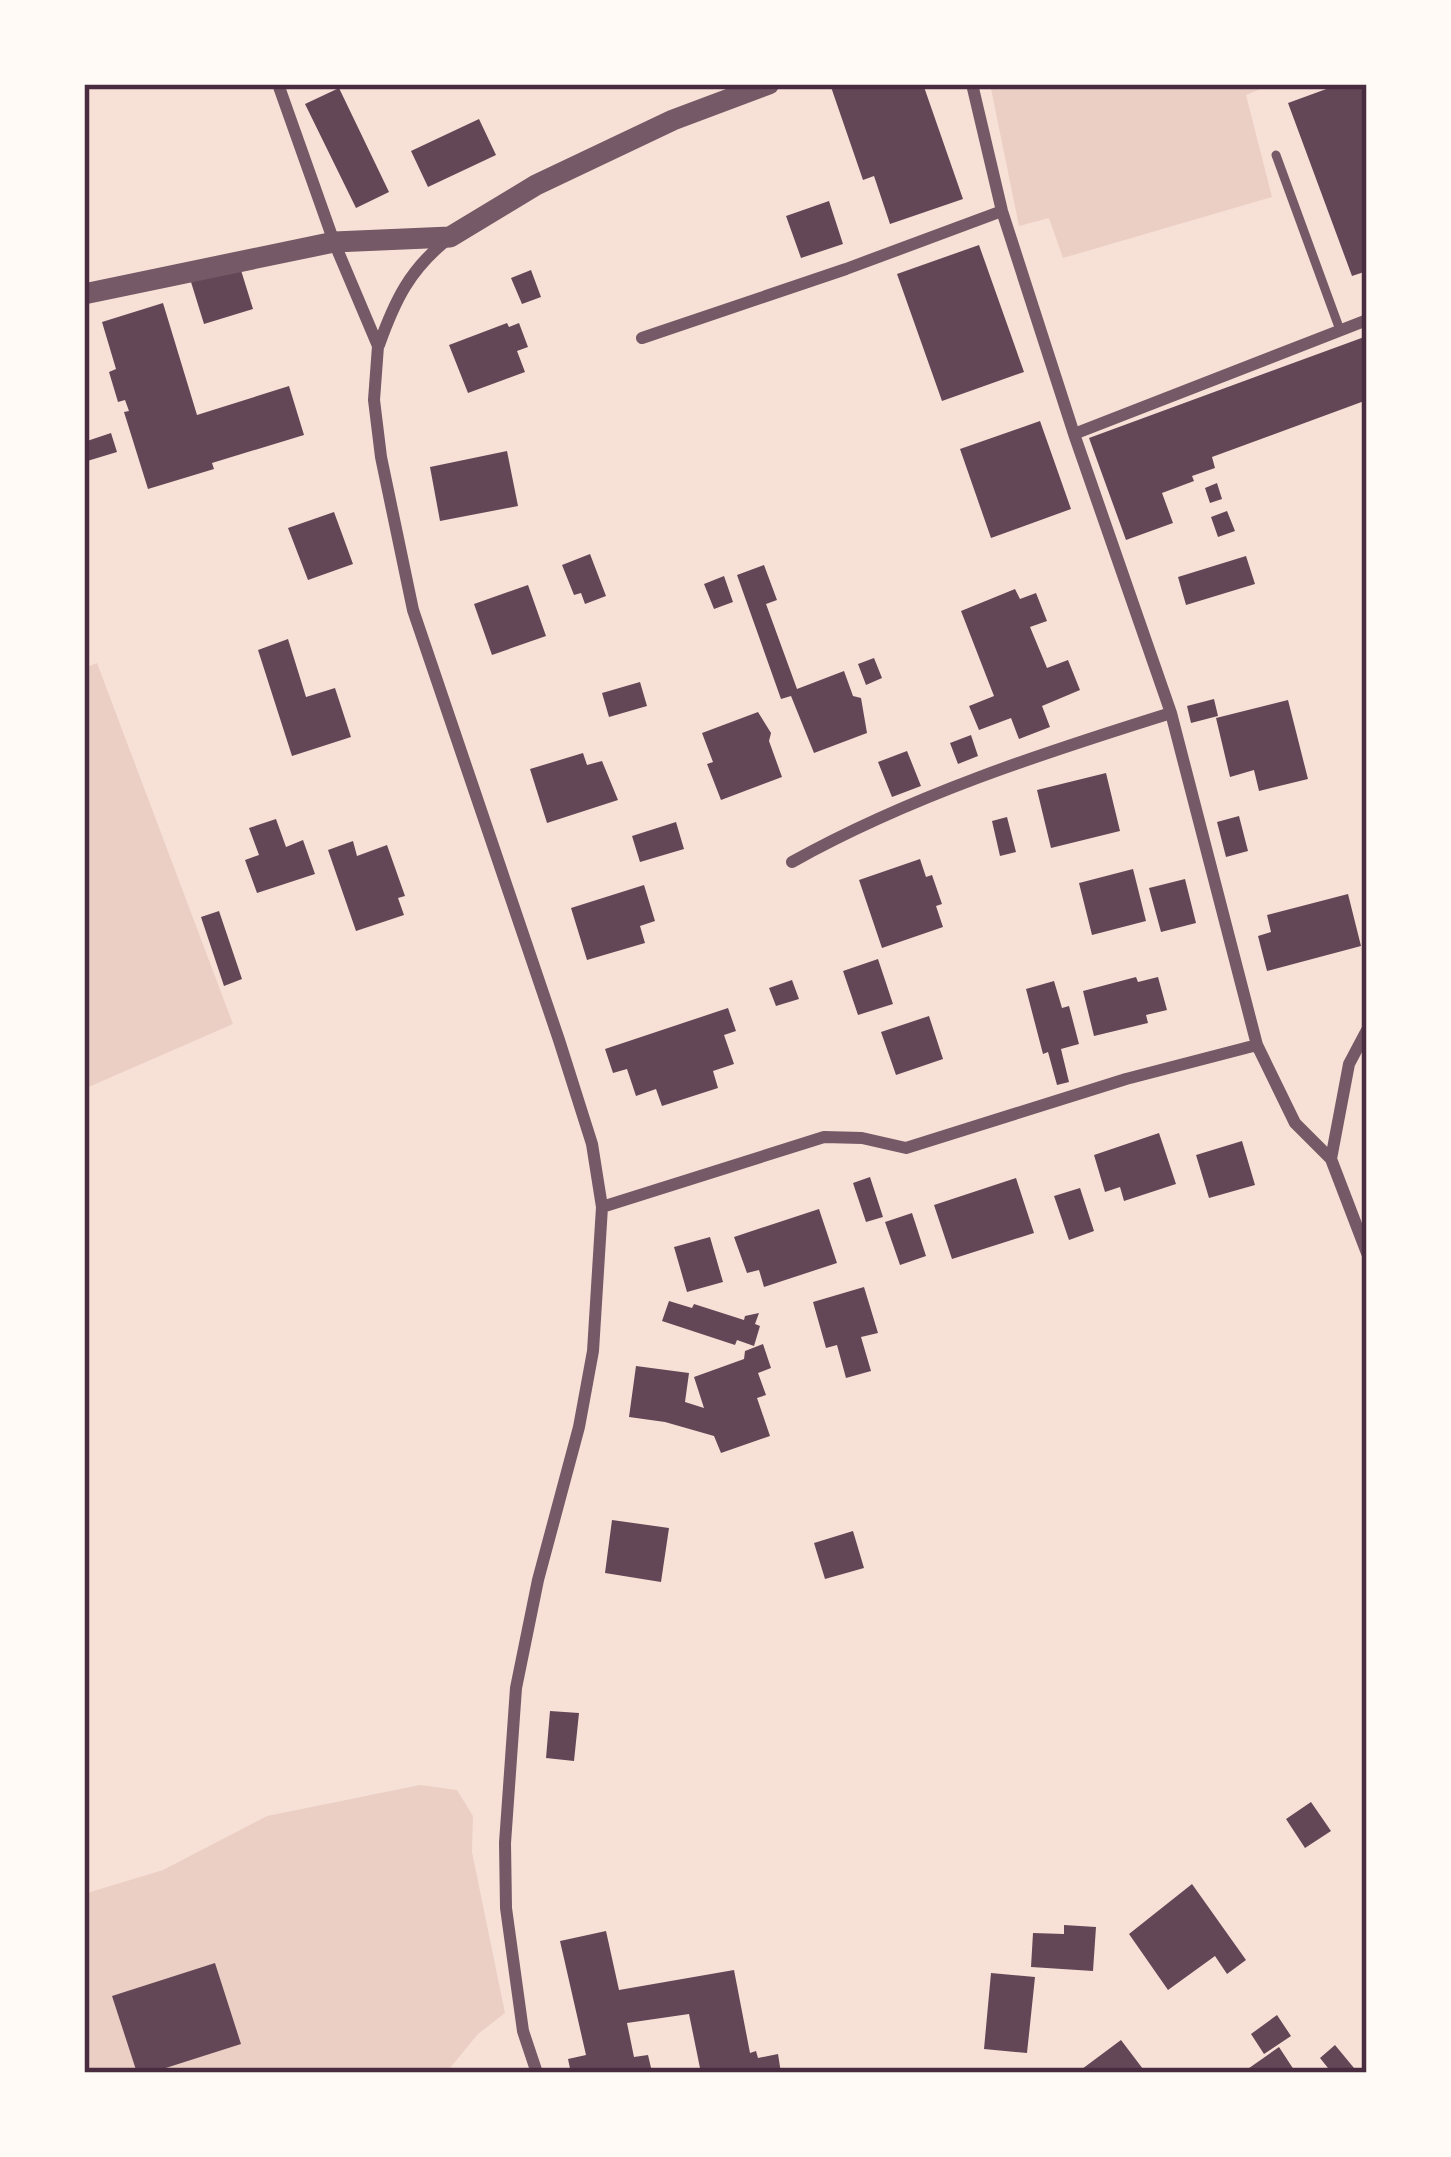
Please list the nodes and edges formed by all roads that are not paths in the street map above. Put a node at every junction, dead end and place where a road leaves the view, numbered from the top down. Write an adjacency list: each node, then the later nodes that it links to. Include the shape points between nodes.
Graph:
1 (278, 84): 7 (street)
2 (770, 84): 6 (street, via 536,185)
3 (972, 84): 5 (street)
4 (1276, 155): 10 (lane)
5 (1002, 211): 11 (street); 13 (street)
6 (450, 237): 7 (street); 12 (street, via 397,295)
7 (334, 242): 8 (street); 12 (street)
8 (84, 294)
9 (1367, 320): 10 (street)
10 (1340, 330): 13 (street)
11 (642, 338)
12 (378, 346): 19 (street, via 381,457 413,610 566,1061)
13 (1074, 434): 14 (street)
14 (1171, 713): 15 (street, via 1054,750 842,834); 17 (street)
15 (792, 862)
16 (1367, 1030): 18 (street, via 1349,1064)
17 (1257, 1045): 18 (street, via 1295,1123); 19 (street, via 906,1148 824,1137)
18 (1331, 1160): 20 (street)
19 (602, 1207): 21 (street, via 593,1351 514,1710 506,1908 523,2031)
20 (1367, 1252)
21 (537, 2073)

